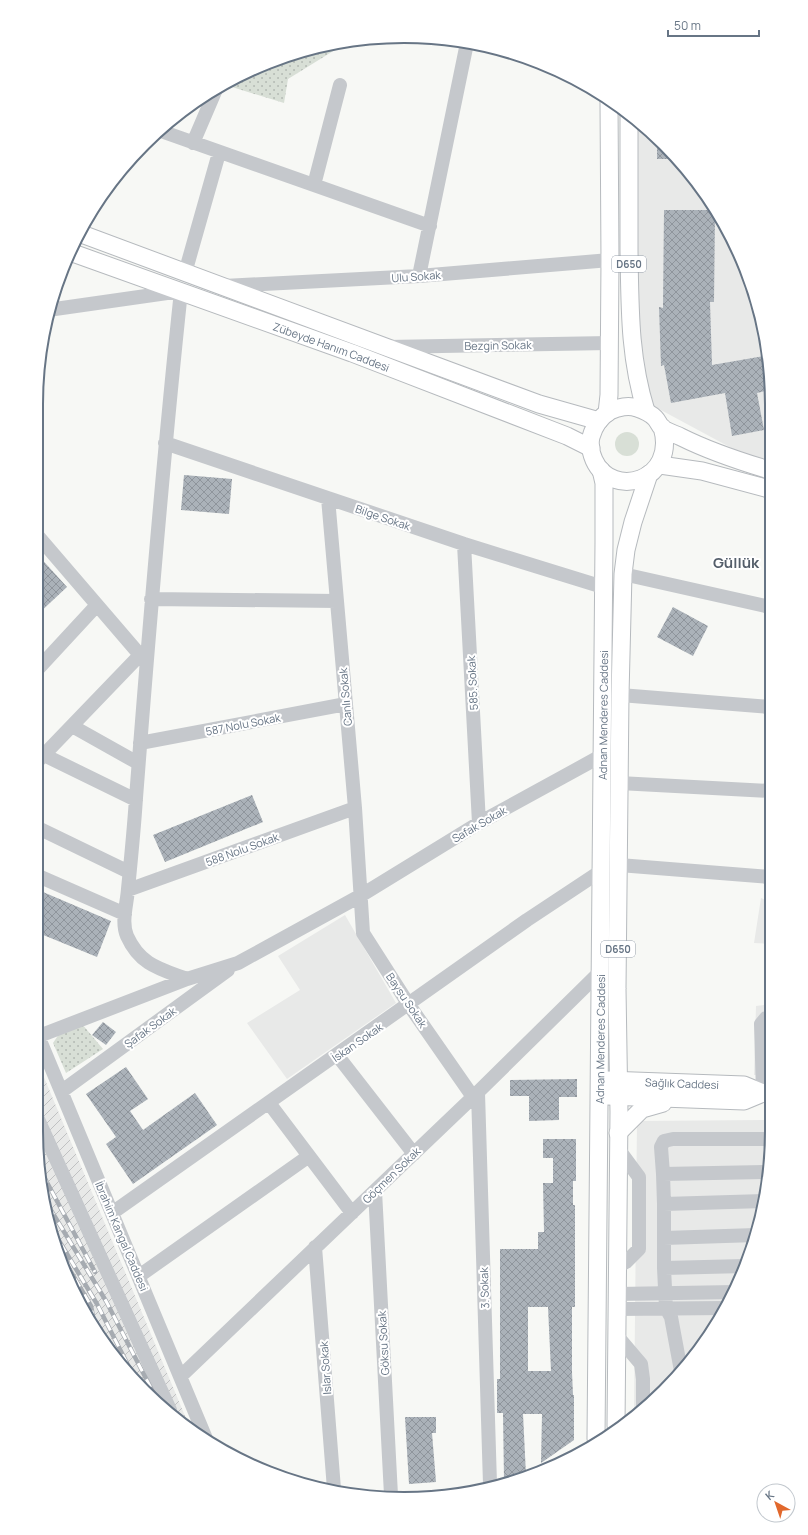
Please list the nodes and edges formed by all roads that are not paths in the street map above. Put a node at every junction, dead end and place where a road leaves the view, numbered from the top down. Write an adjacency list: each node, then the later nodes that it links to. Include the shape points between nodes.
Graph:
1 (466, 49): 10 (street)
2 (340, 85): 9 (street)
3 (212, 98): 7 (street)
4 (609, 107): 13 (main road)
5 (629, 122): 21 (main road, D650, via 632,354 637,384)
6 (166, 133): 7 (street)
7 (193, 143): 8 (street)
8 (219, 153): 9 (street); 14 (street)
9 (314, 185): 10 (street)
10 (430, 226): 15 (street)
11 (85, 235): 14 (main road, Zübeyde Hanım Caddesi)
12 (75, 254): 17 (main road, Zübeyde Hanım Caddesi)
13 (610, 260): 15 (street, Ulu Sokak); 19 (main road)
14 (185, 273): 16 (main road, Zübeyde Hanım Caddesi)
15 (419, 276): 16 (street, Ulu Sokak)
16 (221, 286): 20 (main road, Zübeyde Hanım Caddesi)
17 (181, 291): 18 (street); 24 (street); 25 (main road, Zübeyde Hanım Caddesi, via 352,353 526,420)
18 (56, 309)
19 (610, 342): 20 (street, Bezgin Sokak); 22 (main road)
20 (386, 347): 22 (main road, Zübeyde Hanım Caddesi, via 539,404)
21 (646, 411): 22 (main road, via 622,407); 23 (main road)
22 (603, 417): 25 (main road, via 594,428 590,440)
23 (662, 427): 26 (main road, via 717,452); 28 (main road, via 665,450)
24 (165, 443): 30 (street, Bilge Sokak); 35 (street)
25 (591, 448): 27 (main road)
26 (765, 469)
27 (601, 470): 28 (main road, via 617,480 630,482 643,478); 34 (main road, Adnan Menderes Caddesi, via 604,489)
28 (654, 470): 29 (main road, via 702,471); 33 (main road, Adnan Menderes Caddesi / D650, via 633,522)
29 (765, 488)
30 (328, 498): 32 (street, Bilge Sokak); 36 (street, Canlı Sokak)
31 (43, 542): 37 (street)
32 (464, 544): 34 (street, Bilge Sokak); 54 (street, 585. Sokak)
33 (623, 574): 38 (street); 41 (main road, Adnan Menderes Caddesi / D650)
34 (603, 587): 47 (main road, Adnan Menderes Caddesi)
35 (151, 599): 36 (street); 39 (street)
36 (337, 601): 42 (street, Canlı Sokak)
37 (97, 605): 39 (street); 40 (street)
38 (765, 605)
39 (143, 658): 44 (street); 45 (street)
40 (43, 663)
41 (620, 694): 43 (street); 50 (main road, Adnan Menderes Caddesi / D650)
42 (346, 704): 45 (street, 587 Nolu Sokak); 53 (street, Canlı Sokak)
43 (765, 707)
44 (72, 726): 46 (street); 49 (street)
45 (140, 744): 49 (street)
46 (43, 756)
47 (602, 756): 54 (street, Safak Sokak); 57 (main road, Adnan Menderes Caddesi)
48 (43, 760): 52 (street)
49 (138, 763): 52 (street)
50 (619, 783): 51 (street); 56 (main road, Adnan Menderes Caddesi / D650)
51 (765, 791)
52 (136, 800): 58 (street)
53 (355, 808): 61 (street, 588 Nolu Sokak); 62 (street, Canlı Sokak)
54 (479, 823): 62 (street, Safak Sokak)
55 (43, 830): 58 (street)
56 (618, 866): 59 (street); 70 (main road, Adnan Menderes Caddesi / D650)
57 (601, 871): 65 (main road, Adnan Menderes Caddesi); 67 (street, İskan Sokak, via 527,920)
58 (129, 872): 61 (street)
59 (765, 877)
60 (43, 878): 63 (street)
61 (128, 890): 63 (street)
62 (360, 896): 64 (street, Şafak Sokak); 67 (street, Baysu Sokak, via 363,933)
63 (125, 914): 66 (street, via 127,934 138,953 153,967)
64 (238, 963): 66 (street, Şafak Sokak); 77 (street, Şafak Sokak)
65 (600, 972): 75 (main road, Adnan Menderes Caddesi); 80 (street, Göçmen Sokak)
66 (187, 979): 69 (street, Şafak Sokak)
67 (409, 1005): 72 (street, İskan Sokak); 80 (street, Baysu Sokak)
68 (765, 1020): 73 (street, via 762,1024)
69 (43, 1032)
70 (618, 1039): 74 (main road, via 629,1072 640,1078); 76 (main road, Adnan Menderes Caddesi / D650)
71 (43, 1048): 77 (street, İbrahim Kangal Caddesi)
72 (337, 1055): 82 (street, İskan Sokak); 86 (street)
73 (765, 1065)
74 (658, 1081): 76 (main road, Sağlık Caddesi); 78 (main road, Sağlık Caddesi, via 744,1085)
75 (599, 1088): 76 (main road, Sağlık Caddesi); 113 (main road, Adnan Menderes Caddesi)
76 (619, 1088): 81 (main road, Sağlık Caddesi); 84 (main road, Adnan Menderes Caddesi / D650)
77 (62, 1091): 93 (street, İbrahim Kangal Caddesi)
78 (765, 1092)
79 (765, 1094): 81 (main road, Sağlık Caddesi, via 744,1101)
80 (476, 1095): 86 (street, Göçmen Sokak); 114 (street, 3. Sokak)
81 (678, 1099): 84 (main road, via 642,1109)
82 (269, 1103): 87 (street); 93 (street, İskan Sokak)
83 (43, 1130): 110 (street)
84 (618, 1133): 103 (main road, Adnan Menderes Caddesi / D650)
85 (765, 1139): 89 (street, via 664,1141 661,1147)
86 (414, 1154): 90 (street, Göçmen Sokak)
87 (309, 1156): 94 (street); 100 (street)
88 (763, 1172): 89 (street)
89 (663, 1174): 92 (street)
90 (375, 1191): 94 (street, Göçmen Sokak); 116 (street, Göksu Sokak)
91 (758, 1201): 92 (street)
92 (664, 1204): 96 (street)
93 (112, 1213): 100 (street, İbrahim Kangal Caddesi)
94 (352, 1213): 97 (street, Göçmen Sokak)
95 (750, 1234): 96 (street)
96 (664, 1238): 99 (street)
97 (315, 1247): 108 (street, Göçmen Sokak); 115 (street, Islar Sokak)
98 (739, 1266): 99 (street)
99 (664, 1268): 102 (street)
100 (139, 1276): 108 (street, İbrahim Kangal Caddesi)
101 (727, 1292): 102 (street)
102 (665, 1294): 103 (street); 104 (street)
103 (617, 1302): 104 (street); 106 (main road, Adnan Menderes Caddesi / D650)
104 (666, 1308): 105 (street); 107 (street, via 671,1317)
105 (719, 1308)
106 (618, 1337): 109 (street, via 641,1364); 111 (main road, Adnan Menderes Caddesi / D650)
107 (680, 1363)
108 (181, 1376): 112 (street, İbrahim Kangal Caddesi)
109 (643, 1401)
110 (167, 1402)
111 (616, 1423)
112 (203, 1431)
113 (596, 1437)
114 (490, 1482)
115 (334, 1485)
116 (391, 1491)

